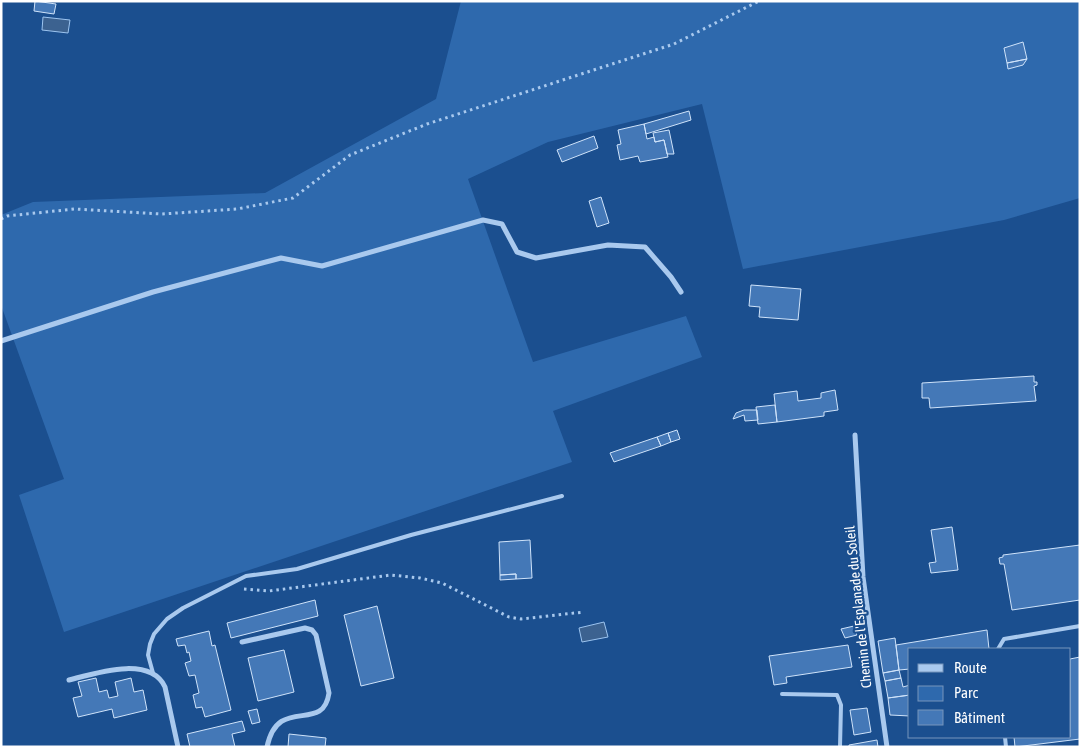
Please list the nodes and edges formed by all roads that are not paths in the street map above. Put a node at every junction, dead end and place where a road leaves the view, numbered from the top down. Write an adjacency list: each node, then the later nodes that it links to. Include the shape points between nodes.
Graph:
1 (681, 292): 2 (street, via 645,247 608,245 536,258 517,252 502,224 483,220 322,266 280,258 153,292)
2 (1, 341)
3 (855, 435): 14 (street, Chemin de l'Esplanade du Soleil, via 863,577)
4 (562, 496): 8 (lane, via 411,535 297,569 246,576 168,619 154,634 148,656)
5 (1080, 626): 7 (lane, via 1004,639)
6 (242, 642): 12 (street, via 304,628 316,635 329,693 328,703 317,713 285,718 274,726)
7 (999, 648)
8 (153, 672): 9 (street, via 103,671); 11 (street, via 165,686)
9 (70, 680)
10 (782, 694): 13 (lane, via 837,695 842,705)
11 (178, 747)
12 (267, 747)
13 (840, 747)
14 (887, 747)

